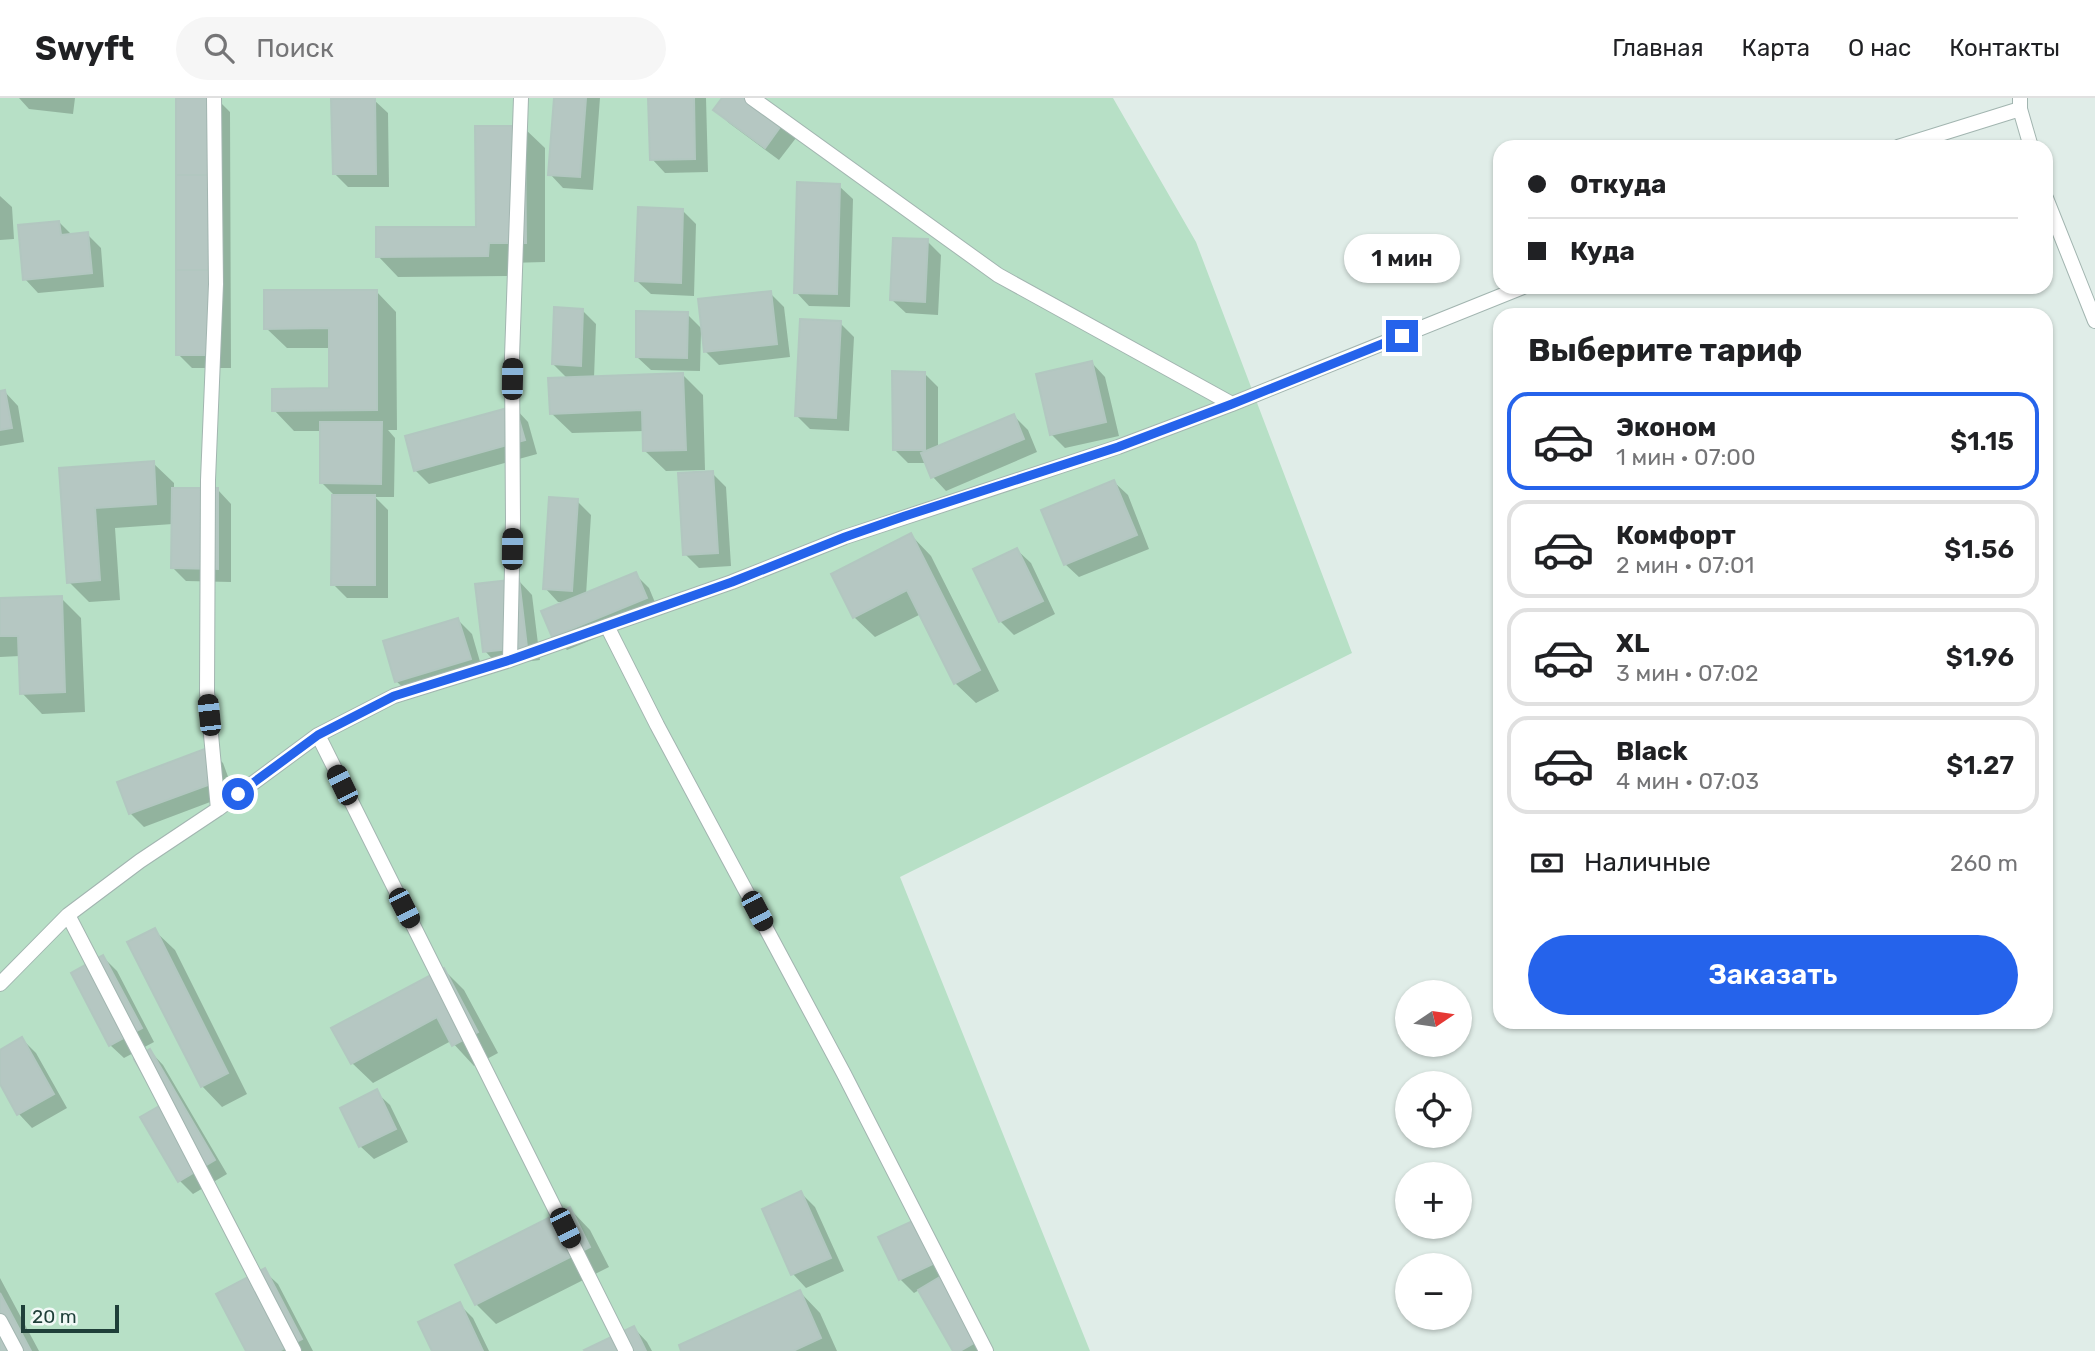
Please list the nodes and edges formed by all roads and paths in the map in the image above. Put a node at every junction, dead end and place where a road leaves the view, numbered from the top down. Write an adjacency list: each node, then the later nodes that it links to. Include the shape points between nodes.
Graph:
1 (214, 98): 14 (lane, via 216,284 206,692)
2 (521, 98): 12 (lane, via 512,357)
3 (752, 98): 10 (lane, via 998,275)
4 (2020, 104): 5 (lane); 6 (lane)
5 (1918, 140)
6 (2029, 140)
7 (2053, 215): 9 (lane)
8 (1506, 294): 10 (lane)
9 (2095, 320)
10 (1232, 404): 11 (lane, via 1118,447 845,537)
11 (607, 626): 12 (lane); 21 (lane)
12 (510, 660): 13 (lane, via 394,696)
13 (318, 735): 14 (lane); 20 (lane)
14 (218, 809): 15 (lane)
15 (68, 915): 16 (lane); 19 (lane)
16 (0, 984)
17 (0, 1321): 18 (lane)
18 (16, 1351)
19 (294, 1351)
20 (626, 1351)
21 (986, 1351)

